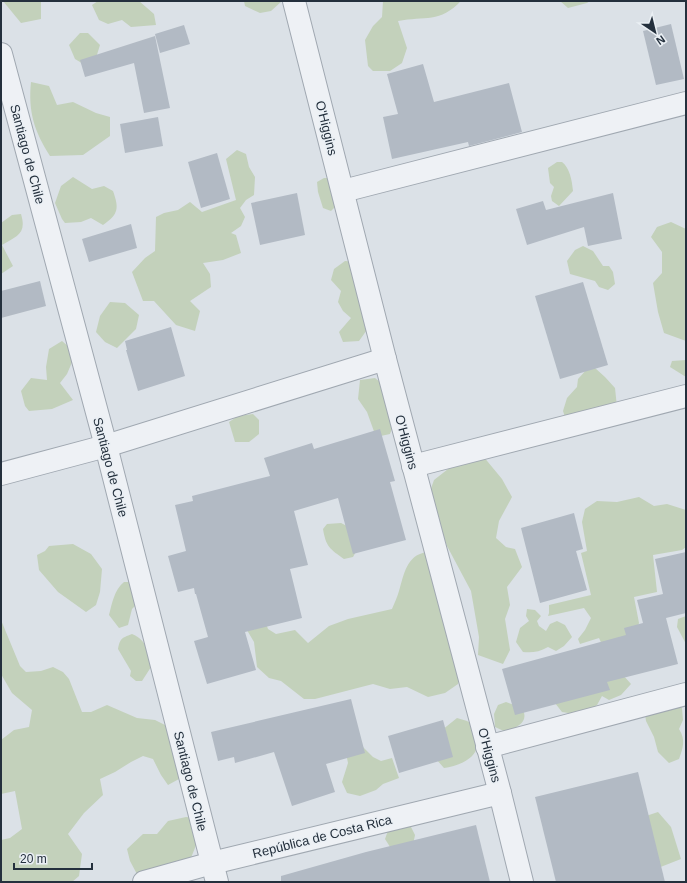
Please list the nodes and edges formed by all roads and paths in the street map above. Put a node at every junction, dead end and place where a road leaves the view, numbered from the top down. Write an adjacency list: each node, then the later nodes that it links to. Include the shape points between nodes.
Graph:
1 (294, 1): 4 (street, O'Higgins)
2 (1, 54): 7 (street, Santiago de Chile)
3 (686, 102): 4 (street)
4 (343, 191): 5 (street, O'Higgins)
5 (385, 359): 7 (street); 8 (street, O'Higgins)
6 (686, 396): 8 (street)
7 (106, 446): 9 (street); 13 (street, Santiago de Chile)
8 (413, 466): 11 (street, O'Higgins)
9 (1, 474)
10 (686, 694): 11 (street)
11 (487, 747): 12 (street, O'Higgins)
12 (500, 793): 13 (street, República de Costa Rica); 15 (street, O'Higgins)
13 (215, 873): 14 (street, República de Costa Rica)
14 (144, 882)
15 (522, 882)

